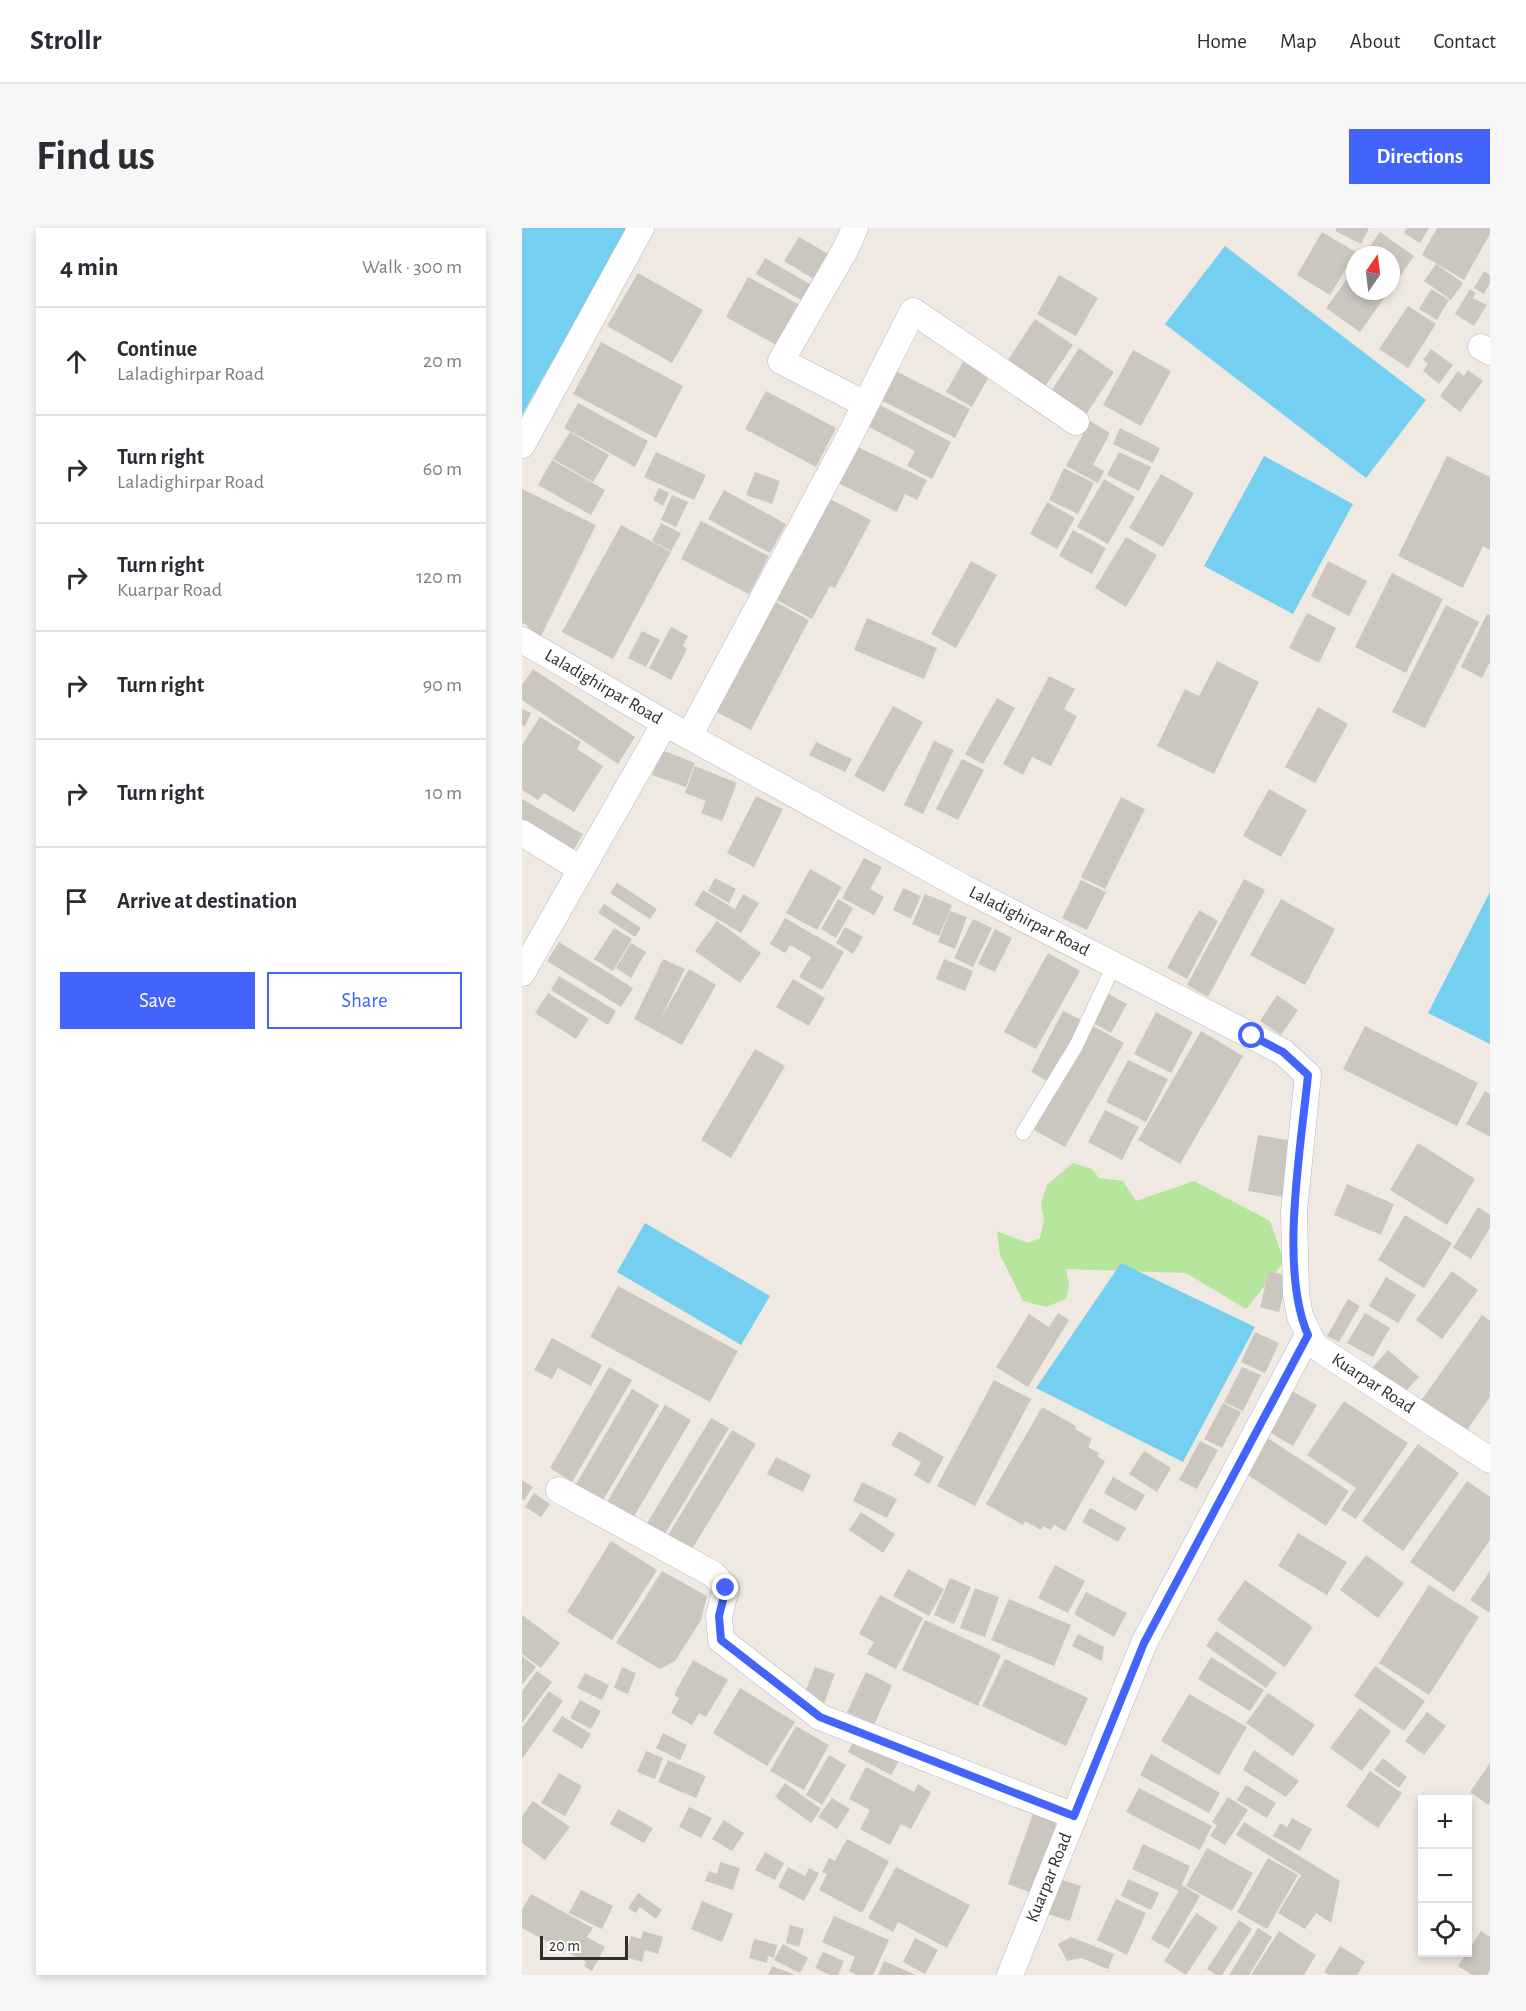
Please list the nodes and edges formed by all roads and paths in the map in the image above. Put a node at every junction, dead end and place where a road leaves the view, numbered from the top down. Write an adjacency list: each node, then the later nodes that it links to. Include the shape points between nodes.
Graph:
1 (641, 228): 5 (street)
2 (855, 228): 3 (street, via 781,361)
3 (865, 404): 4 (street, via 913,311); 8 (street)
4 (1076, 422)
5 (522, 445)
6 (522, 640): 7 (street, Laladighirpar Road)
7 (665, 723): 8 (street, Laladighirpar Road); 10 (street)
8 (689, 736): 11 (street, Laladighirpar Road, via 966,889)
9 (522, 833): 10 (street)
10 (581, 869): 12 (street)
11 (1114, 965): 13 (lane, via 1076,1046); 14 (street, Laladighirpar Road, via 1283,1052 1308,1075 1294,1211 1296,1294)
12 (522, 973)
13 (1023, 1133)
14 (1308, 1335): 15 (street, Kuarpar Road, via 1321,1350); 17 (street, Kuarpar Road, via 1144,1643)
15 (1490, 1460)
16 (559, 1490): 17 (street, via 713,1574 726,1588 719,1616 721,1640 820,1717)
17 (1074, 1816): 18 (street, Kuarpar Road)
18 (1010, 1975)

